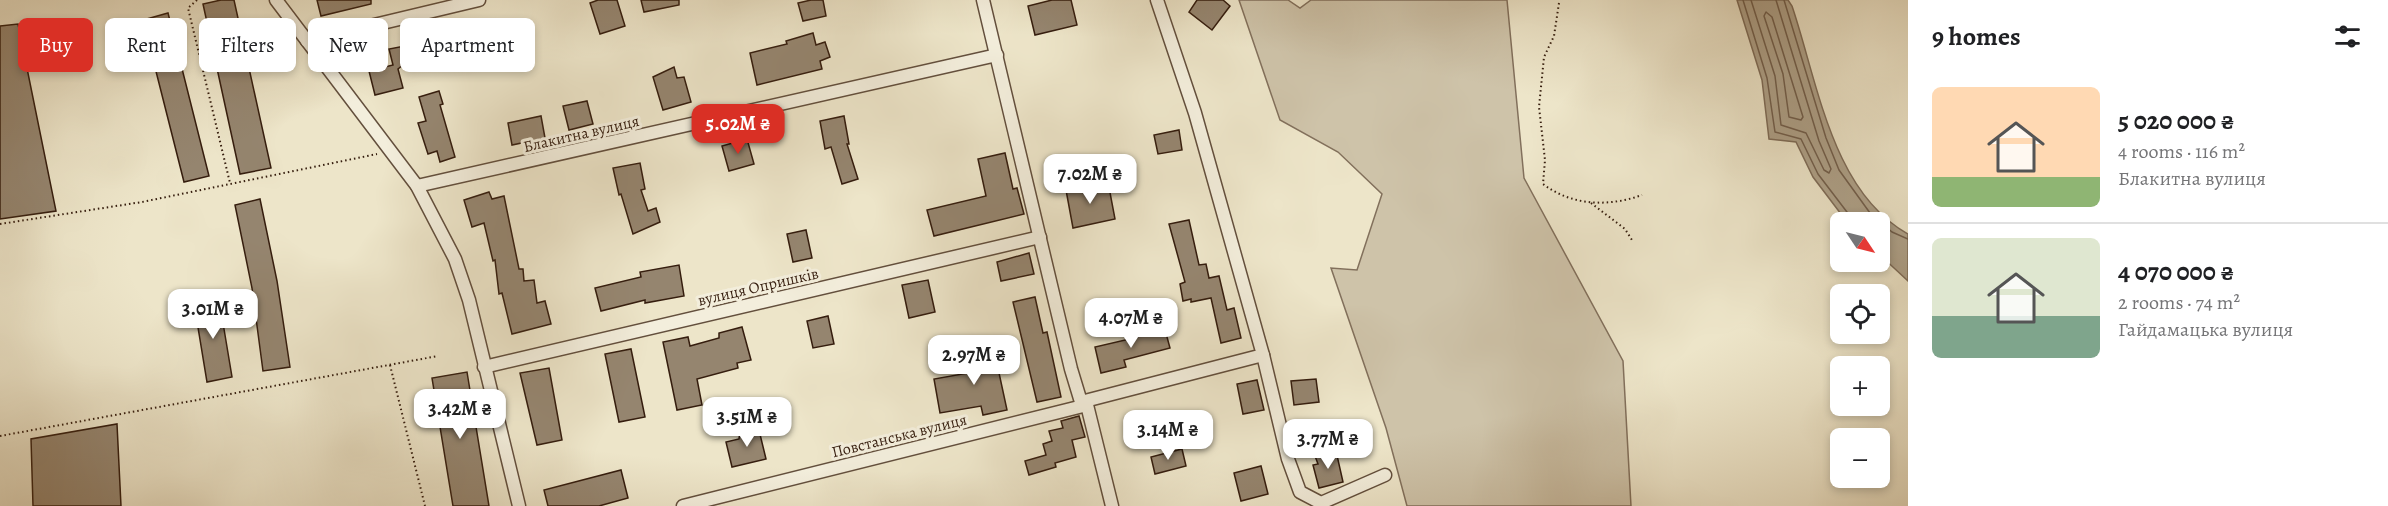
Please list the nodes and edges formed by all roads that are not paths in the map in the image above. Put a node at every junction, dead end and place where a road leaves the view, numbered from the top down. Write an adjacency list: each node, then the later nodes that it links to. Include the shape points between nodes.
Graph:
1 (276, 0): 5 (street)
2 (479, 0): 5 (street)
3 (983, 0): 6 (street)
4 (1157, 0): 9 (street, via 1194,113)
5 (307, 41): 7 (street)
6 (998, 55): 7 (street, Блакитна вулиця); 8 (street)
7 (417, 186): 10 (street, via 455,260 469,300)
8 (1040, 237): 10 (street, вулиця Опришків); 11 (street)
9 (1263, 355): 11 (street, Повстанська вулиця); 12 (street, via 1300,492 1321,503)
10 (484, 367): 13 (street)
11 (1084, 404): 14 (street, Повстанська вулиця); 15 (street)
12 (1385, 475)
13 (519, 506)
14 (683, 506)
15 (1112, 506)

